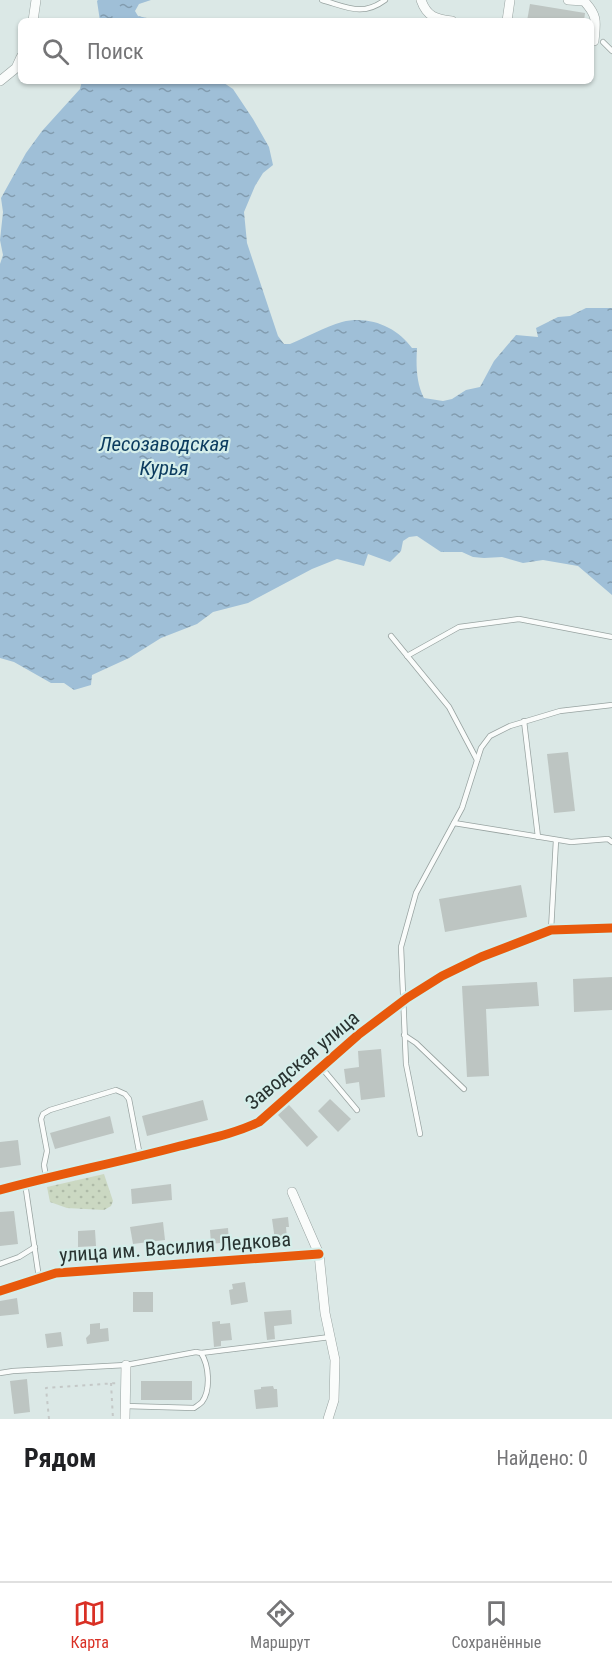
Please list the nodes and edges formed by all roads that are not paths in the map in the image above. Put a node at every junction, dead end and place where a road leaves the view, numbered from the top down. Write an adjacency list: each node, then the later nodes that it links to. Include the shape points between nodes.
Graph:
1 (36, 0): 7 (street)
2 (322, 0): 3 (lane, via 357,10)
3 (385, 0)
4 (421, 0): 8 (street)
5 (510, 0): 9 (street)
6 (570, 0): 10 (street, via 584,1 593,10)
7 (33, 18)
8 (434, 18)
9 (507, 18)
10 (596, 41): 11 (lane)
11 (612, 51)
12 (18, 64): 13 (street)
13 (0, 81)
14 (391, 636): 16 (lane)
15 (612, 637): 16 (lane, via 519,620 459,627)
16 (408, 656): 19 (lane, via 449,707)
17 (612, 705): 18 (lane, via 560,711)
18 (524, 722): 19 (lane, via 490,736); 21 (lane)
19 (477, 760): 20 (lane)
20 (454, 823): 21 (lane); 26 (lane, via 416,893 401,947)
21 (538, 837): 22 (lane)
22 (556, 840): 23 (lane); 25 (lane)
23 (612, 842)
24 (612, 928): 25 (street, Заводская улица)
25 (551, 930): 26 (street, Заводская улица, via 481,957)
26 (404, 1000): 27 (lane); 28 (street, Заводская улица)
27 (404, 1035): 29 (lane); 31 (lane)
28 (321, 1067): 30 (lane); 32 (street, Заводская улица, via 259,1122)
29 (464, 1089)
30 (357, 1110)
31 (420, 1134)
32 (141, 1156): 33 (street, Заводская улица); 33 (lane, via 129,1099 116,1089 43,1113)
33 (46, 1178): 34 (street, Заводская улица)
34 (25, 1183): 35 (street, Заводская улица); 37 (lane)
35 (0, 1190)
36 (292, 1192): 38 (street)
37 (35, 1247): 39 (lane); 40 (lane)
38 (319, 1254): 40 (street, улица им. Василия Ледкова, via 56,1273); 42 (street)
39 (0, 1264)
40 (39, 1278): 41 (street, улица им. Василия Ледкова)
41 (0, 1291)
42 (330, 1337): 43 (lane); 48 (street, via 335,1360 334,1400)
43 (198, 1353): 44 (lane); 46 (lane, via 205,1360 208,1387 203,1401 194,1408)
44 (126, 1365): 45 (lane); 46 (street)
45 (0, 1373)
46 (125, 1406): 47 (street)
47 (125, 1419)
48 (328, 1419)

